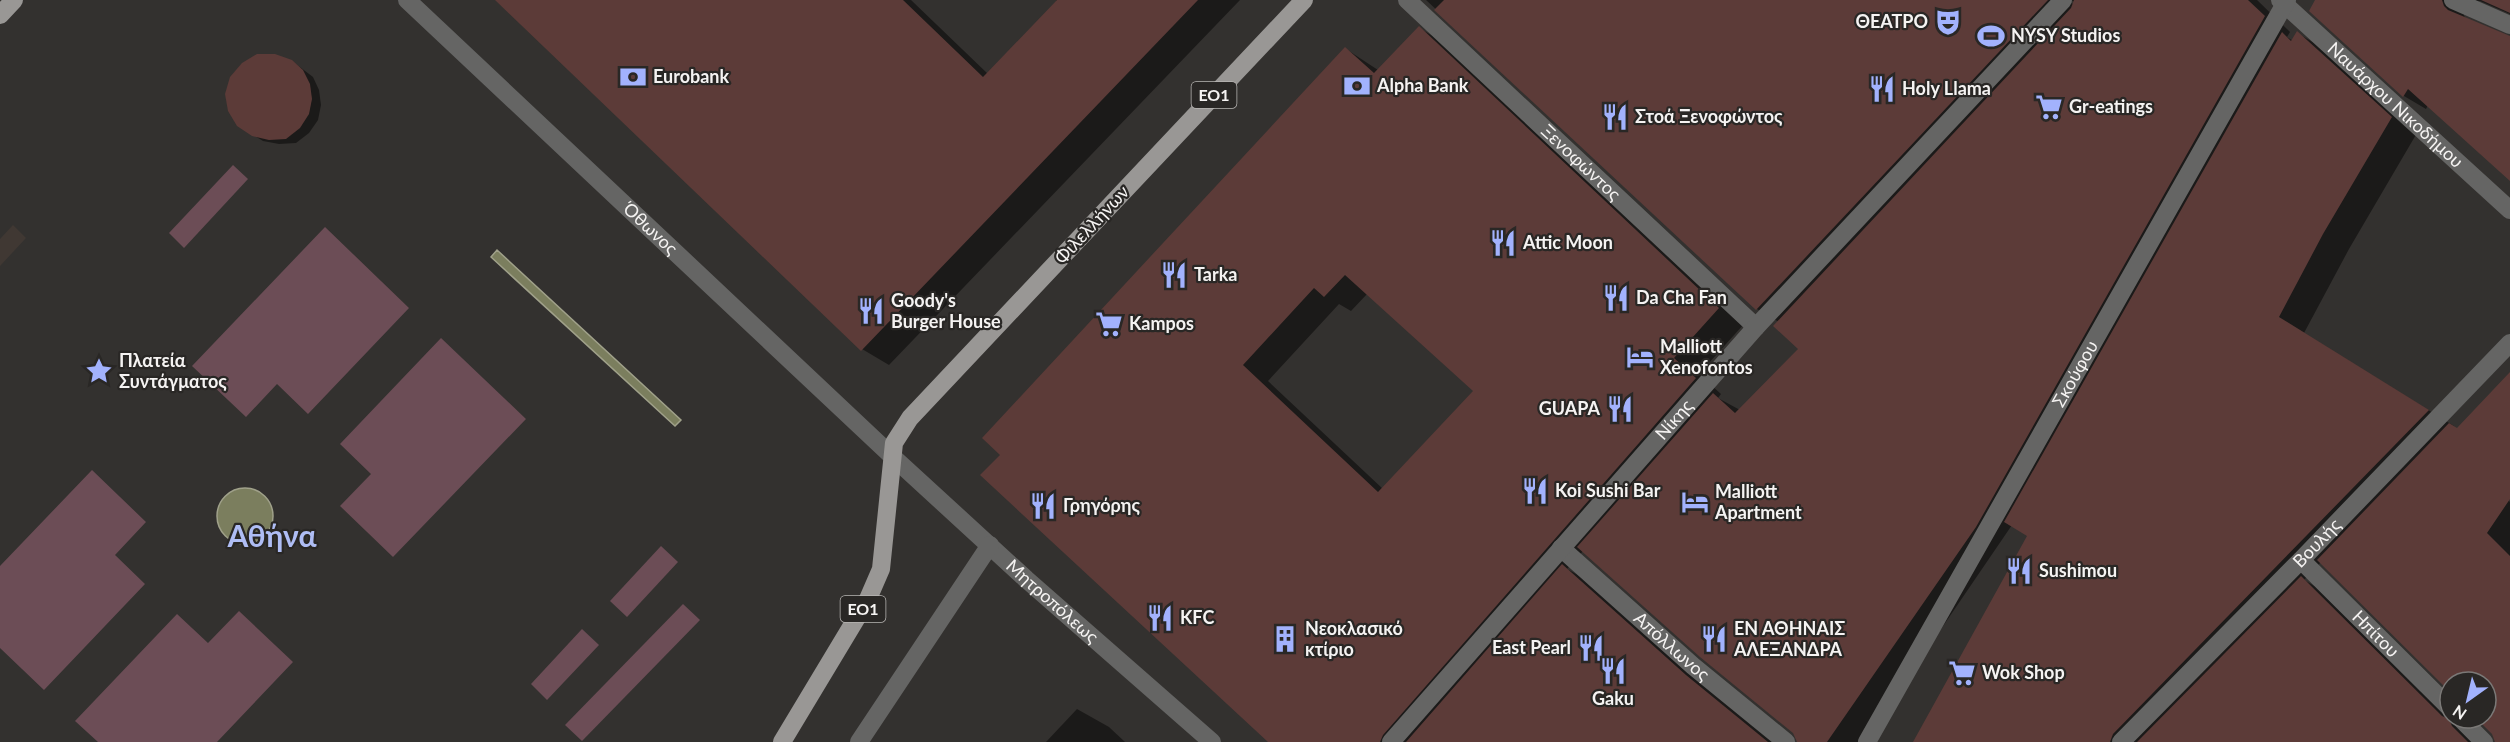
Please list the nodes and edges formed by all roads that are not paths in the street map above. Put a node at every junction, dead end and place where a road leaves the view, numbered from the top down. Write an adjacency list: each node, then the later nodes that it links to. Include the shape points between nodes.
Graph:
1 (14, 0): 8 (main road)
2 (407, 0): 13 (street, Όθωνος)
3 (1304, 0): 13 (main road, Φιλελλήνων / ΕΟ1, via 910,418 894,443)
4 (1407, 0): 11 (street, Ξενοφώντος)
5 (2063, 0): 11 (street, Νίκης)
6 (2453, 0): 9 (street)
7 (2284, 2): 10 (street, Ναυάρχου Νικοδήμου); 24 (street, Σκούφου)
8 (0, 15)
9 (2510, 25)
10 (2510, 210)
11 (1756, 327): 15 (street, Νίκης)
12 (2510, 343): 16 (street, Βουλής)
13 (894, 458): 14 (street, Μητροπόλεως); 19 (main road, ΕΟ1, via 880,569 868,599)
14 (990, 544): 20 (street); 21 (street, Μητροπόλεως)
15 (1561, 548): 22 (street, Νίκης); 23 (street, Απόλλωνος, via 1693,666)
16 (2301, 560): 17 (street, Ηπίτου); 25 (street, Βουλής)
17 (2438, 696)
18 (2472, 730): 26 (street)
19 (782, 742)
20 (859, 742)
21 (1212, 742)
22 (1391, 742)
23 (1786, 742)
24 (1867, 742)
25 (2121, 742)
26 (2484, 742)

